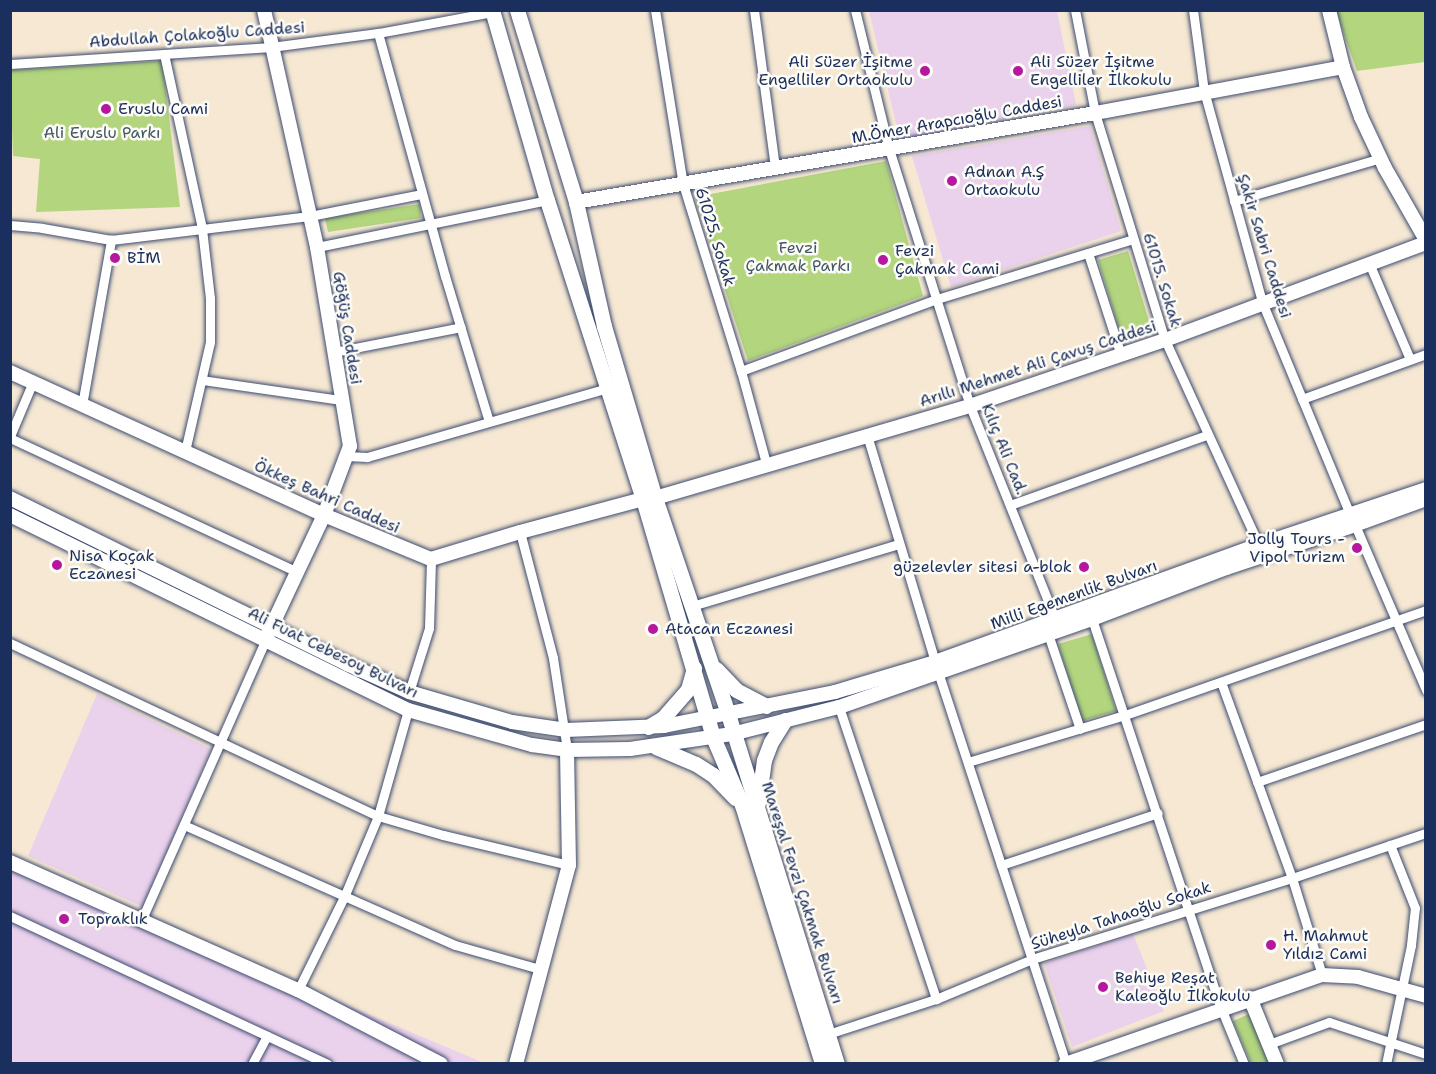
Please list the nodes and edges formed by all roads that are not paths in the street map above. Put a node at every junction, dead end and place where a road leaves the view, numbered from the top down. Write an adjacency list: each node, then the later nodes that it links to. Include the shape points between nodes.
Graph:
1 (264, 10): 11 (street, Göğüş Caddesi)
2 (517, 10): 24 (main road)
3 (655, 10): 20 (street, 61025. Sokak)
4 (754, 10): 19 (street)
5 (855, 10): 17 (street, Kılıç Ali Cad.)
6 (1074, 10): 16 (street, 61015. Sokak)
7 (1193, 10): 15 (street, Şakir Sabri Caddesi)
8 (1329, 10): 14 (street)
9 (492, 11): 10 (street, Abdullah Çolakoğlu Caddesi); 22 (main road)
10 (378, 33): 11 (street, Abdullah Çolakoğlu Caddesi); 21 (street)
11 (272, 47): 12 (street, Abdullah Çolakoğlu Caddesi); 25 (street, Göğüş Caddesi)
12 (164, 54): 13 (street, Abdullah Çolakoğlu Caddesi); 28 (street)
13 (10, 64)
14 (1343, 67): 15 (street, M.Ömer Arapcıoğlu Caddesi); 18 (street)
15 (1204, 92): 16 (street, M.Ömer Arapcıoğlu Caddesi); 23 (street, Şakir Sabri Caddesi)
16 (1095, 113): 17 (street, M.Ömer Arapcıoğlu Caddesi); 29 (street, 61015. Sokak)
17 (889, 148): 19 (street, M.Ömer Arapcıoğlu Caddesi); 35 (street, Kılıç Ali Cad.)
18 (1381, 158): 23 (street); 31 (street)
19 (775, 168): 20 (street, M.Ömer Arapcıoğlu Caddesi)
20 (683, 184): 24 (street, M.Ömer Arapcıoğlu Caddesi); 43 (street, 61025. Sokak)
21 (421, 194): 25 (street); 26 (street)
22 (547, 200): 26 (street); 47 (main road)
23 (1234, 201): 36 (street, Şakir Sabri Caddesi)
24 (576, 202): 61 (main road)
25 (310, 216): 28 (street); 32 (street, Göğüş Caddesi)
26 (431, 224): 32 (street); 37 (street)
27 (10, 225): 30 (street)
28 (202, 229): 30 (street); 45 (street, via 210,298 210,342)
29 (1133, 239): 33 (street); 38 (street, 61015. Sokak)
30 (111, 240): 50 (street)
31 (1425, 241): 34 (street, Arıllı Mehmet Ali Çavuş Caddesi)
32 (317, 247): 39 (street, Göğüş Caddesi)
33 (1088, 253): 35 (street); 41 (street)
34 (1369, 263): 36 (street, Arıllı Mehmet Ali Çavuş Caddesi); 42 (street)
35 (937, 299): 43 (street); 51 (street, Kılıç Ali Cad.)
36 (1262, 302): 38 (street, Arıllı Mehmet Ali Çavuş Caddesi); 48 (street, Şakir Sabri Caddesi)
37 (461, 327): 39 (street); 52 (street)
38 (1165, 340): 41 (street, Arıllı Mehmet Ali Çavuş Caddesi); 54 (street, 61015. Sokak)
39 (334, 352): 49 (street, Göğüş Caddesi)
40 (1425, 354): 42 (street)
41 (1121, 355): 51 (street, Arıllı Mehmet Ali Çavuş Caddesi)
42 (1410, 359): 48 (street)
43 (741, 371): 58 (street, 61025. Sokak)
44 (10, 372): 46 (street, Ökkeş Bahri Caddesi)
45 (202, 380): 49 (street); 56 (street)
46 (32, 384): 50 (street, Ökkeş Bahri Caddesi); 55 (street)
47 (607, 388): 52 (street); 61 (main road)
48 (1302, 399): 66 (street, Şakir Sabri Caddesi)
49 (341, 400): 57 (street, Göğüş Caddesi, via 350,446)
50 (82, 405): 56 (street, Ökkeş Bahri Caddesi)
51 (970, 406): 53 (street, Arıllı Mehmet Ali Çavuş Caddesi); 63 (street, Kılıç Ali Cad.)
52 (489, 422): 57 (street, via 367,457)
53 (867, 435): 58 (street, Arıllı Mehmet Ali Çavuş Caddesi); 68 (street)
54 (1207, 435): 63 (street); 69 (street, 61015. Sokak)
55 (10, 437): 71 (street)
56 (185, 451): 65 (street, Ökkeş Bahri Caddesi)
57 (346, 456): 65 (street, Göğüş Caddesi)
58 (767, 467): 61 (street, Arıllı Mehmet Ali Çavuş Caddesi)
59 (1425, 489): 66 (street, Milli Egemenlik Bulvarı)
60 (10, 498): 77 (street)
61 (649, 499): 67 (street); 72 (main road, Mareşal Fevzi Çakmak Bulvarı); 82 (main road)
62 (1425, 499): 66 (street, Milli Egemenlik Bulvarı)
63 (1010, 505): 76 (street, Kılıç Ali Cad.)
64 (10, 515): 77 (street, Ali Fuat Cebesoy Bulvarı)
65 (324, 515): 70 (street, Ökkeş Bahri Caddesi); 71 (street, Göğüş Caddesi)
66 (1353, 520): 69 (street, Milli Egemenlik Bulvarı); 74 (street, Milli Egemenlik Bulvarı); 75 (street, Şakir Sabri Caddesi)
67 (520, 532): 70 (street); 96 (street, via 554,657)
68 (899, 544): 72 (street); 81 (street)
69 (1259, 545): 76 (street, Milli Egemenlik Bulvarı)
70 (431, 559): 85 (street, via 429,628)
71 (298, 572): 77 (street, Göğüş Caddesi)
72 (692, 606): 80 (main road, Mareşal Fevzi Çakmak Bulvarı)
73 (1425, 610): 75 (street)
74 (1092, 619): 78 (street, Milli Egemenlik Bulvarı); 90 (street)
75 (1395, 619): 83 (street); 84 (street, Şakir Sabri Caddesi)
76 (1056, 621): 81 (street, Milli Egemenlik Bulvarı)
77 (269, 633): 85 (street, Milli Egemenlik Bulvarı); 88 (street, Ali Fuat Cebesoy Bulvarı); 99 (street)
78 (1048, 634): 81 (street, Milli Egemenlik Bulvarı); 95 (street)
79 (10, 643): 99 (street)
80 (711, 664): 86 (main road, via 736,690); 89 (main road, Mareşal Fevzi Çakmak Bulvarı)
81 (937, 667): 86 (street, Milli Egemenlik Bulvarı); 87 (street, Milli Egemenlik Bulvarı); 102 (street)
82 (694, 668): 91 (main road); 94 (main road, via 688,689 663,718)
83 (1221, 682): 90 (street); 103 (street)
84 (1425, 690)
85 (409, 692): 96 (street, Milli Egemenlik Bulvarı, via 512,722)
86 (766, 706): 89 (street, Milli Egemenlik Bulvarı)
87 (839, 707): 92 (street, Milli Egemenlik Bulvarı); 126 (street)
88 (408, 710): 101 (street, Ali Fuat Cebesoy Bulvarı, via 532,745); 107 (street)
89 (728, 714): 91 (street, Milli Egemenlik Bulvarı); 97 (main road, Mareşal Fevzi Çakmak Bulvarı)
90 (1125, 715): 95 (street); 106 (street)
91 (708, 717): 94 (street, Milli Egemenlik Bulvarı); 98 (main road)
92 (785, 720): 97 (street, Milli Egemenlik Bulvarı); 105 (main road, via 764,760)
93 (1425, 724): 103 (street)
94 (648, 727): 96 (street, Milli Egemenlik Bulvarı)
95 (1080, 729): 102 (street)
96 (566, 730): 101 (street)
97 (732, 734): 98 (street, Ali Fuat Cebesoy Bulvarı); 105 (main road, Mareşal Fevzi Çakmak Bulvarı)
98 (713, 737): 100 (street, Ali Fuat Cebesoy Bulvarı); 104 (main road)
99 (222, 740): 107 (street); 108 (street)
100 (656, 747): 101 (street, Ali Fuat Cebesoy Bulvarı); 104 (main road, via 713,775)
101 (567, 750): 112 (street)
102 (968, 762): 113 (street)
103 (1257, 782): 114 (street)
104 (742, 805): 138 (main road)
105 (758, 809): 128 (main road, Mareşal Fevzi Çakmak Bulvarı)
106 (1158, 813): 113 (street); 116 (street)
107 (378, 816): 112 (street); 115 (street)
108 (184, 825): 115 (street); 118 (street)
109 (1425, 833): 110 (street, Süheyla Tahaoğlu Sokak)
110 (1390, 845): 114 (street, Süheyla Tahaoğlu Sokak); 122 (street, via 1415,909)
111 (10, 862): 118 (street)
112 (569, 865): 120 (street)
113 (1001, 865): 119 (street)
114 (1292, 878): 116 (street, Süheyla Tahaoğlu Sokak); 121 (street)
115 (344, 897): 120 (street, via 454,945); 123 (street)
116 (1189, 910): 119 (street, Süheyla Tahaoğlu Sokak); 127 (street)
117 (10, 916): 129 (street)
118 (141, 921): 123 (street)
119 (1032, 959): 126 (street, Süheyla Tahaoğlu Sokak); 133 (street)
120 (540, 969): 137 (street)
121 (1322, 975): 122 (street, via 1358,977); 125 (street)
122 (1402, 989): 124 (street); 131 (street)
123 (298, 990): 136 (street)
124 (1425, 996)
125 (1250, 998): 127 (street); 130 (street)
126 (936, 999): 128 (street, Süheyla Tahaoğlu Sokak)
127 (1221, 1008): 133 (street); 140 (street)
128 (828, 1034): 139 (main road, Mareşal Fevzi Çakmak Bulvarı)
129 (267, 1036): 134 (street); 135 (street)
130 (1269, 1044): 131 (street, via 1329,1022); 141 (street)
131 (1391, 1044): 132 (street); 142 (street)
132 (1425, 1054)
133 (1065, 1063)
134 (252, 1064)
135 (327, 1064)
136 (441, 1064)
137 (516, 1064)
138 (822, 1064)
139 (837, 1064)
140 (1244, 1064)
141 (1277, 1064)
142 (1386, 1064)

